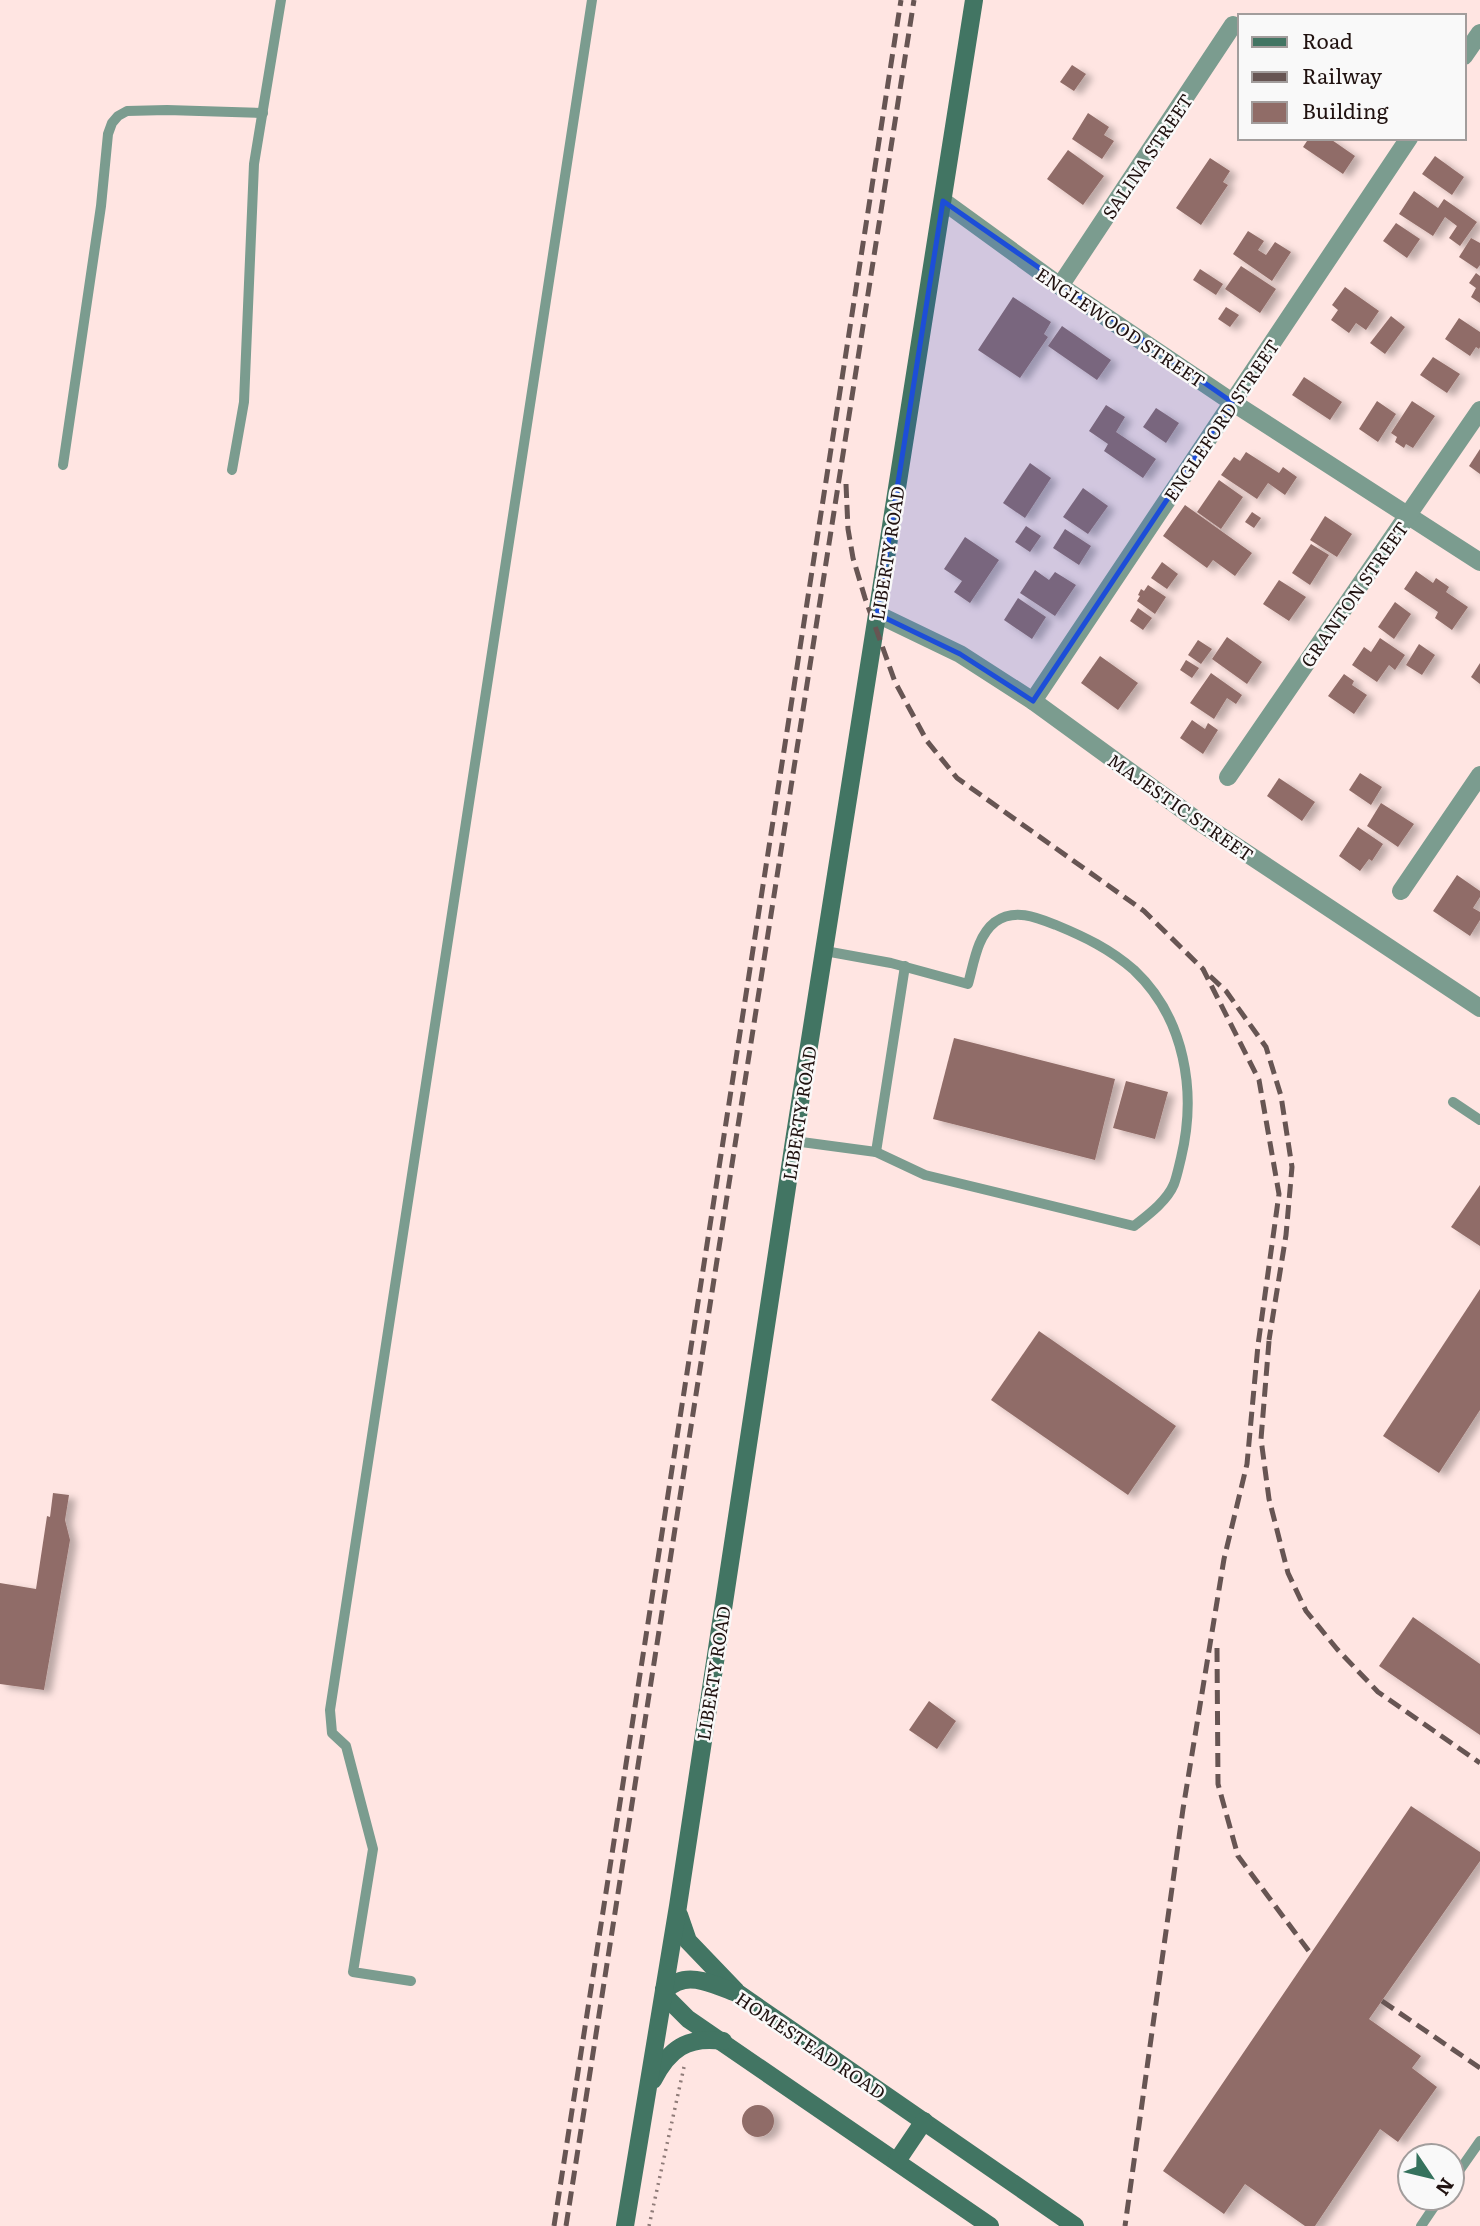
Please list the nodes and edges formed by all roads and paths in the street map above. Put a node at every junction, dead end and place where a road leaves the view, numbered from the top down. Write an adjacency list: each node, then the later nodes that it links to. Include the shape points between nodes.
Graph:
1 (281, 0): 7 (lane)
2 (592, 0): 30 (lane, via 330,1710 331,1733 346,1746 373,1849 353,1972)
3 (974, 0): 9 (main road, LIBERTY ROAD)
4 (1233, 25): 10 (street, SALINA STREET)
5 (1480, 33): 6 (street)
6 (1466, 53)
7 (263, 113): 13 (lane, via 127,111 112,123); 14 (lane, via 254,164 244,402)
8 (1408, 140): 11 (street, ENGLEFORD STREET)
9 (943, 201): 10 (street, ENGLEWOOD STREET); 17 (main road, LIBERTY ROAD)
10 (1060, 286): 11 (street, ENGLEWOOD STREET)
11 (1232, 402): 15 (street, ENGLEWOOD STREET); 18 (street, ENGLEFORD STREET)
12 (1480, 410): 15 (street, GRANTON STREET)
13 (63, 465)
14 (232, 470)
15 (1409, 515): 16 (street, ENGLEWOOD STREET); 20 (street, GRANTON STREET)
16 (1480, 562)
17 (877, 614): 18 (street, MAJESTIC STREET, via 960,654); 22 (main road, LIBERTY ROAD)
18 (1032, 701): 24 (street, MAJESTIC STREET, via 1198,821)
19 (1480, 775): 21 (street)
20 (1228, 777)
21 (1401, 891)
22 (825, 951): 23 (lane); 27 (main road, LIBERTY ROAD)
23 (905, 966): 28 (lane); 28 (lane, via 968,984 982,936 996,921 1014,914 1035,917 1093,940 1134,971 1171,1022 1188,1085 1188,1129 1174,1186 1134,1226 925,1175)
24 (1480, 1007)
25 (1453, 1102): 26 (lane)
26 (1480, 1120)
27 (794, 1141): 28 (lane); 29 (main road, LIBERTY ROAD)
28 (876, 1152)
29 (678, 1906): 31 (main road, LIBERTY ROAD); 32 (main road, via 688,1941)
30 (411, 1981)
31 (664, 1990): 32 (main road, HOMESTEAD ROAD, via 688,1979); 33 (main road, via 683,2014); 35 (main road, LIBERTY ROAD)
32 (739, 1994): 36 (main road, HOMESTEAD ROAD)
33 (723, 2041): 35 (main road, via 693,2041 670,2055 653,2079); 38 (main road)
34 (686, 2057): 41 (path)
35 (644, 2110): 40 (main road, LIBERTY ROAD)
36 (924, 2121): 38 (main road); 43 (main road, HOMESTEAD ROAD)
37 (1480, 2141): 39 (lane)
38 (897, 2161): 42 (main road)
39 (1466, 2162)
40 (625, 2226)
41 (649, 2226)
42 (990, 2226)
43 (1075, 2226)

